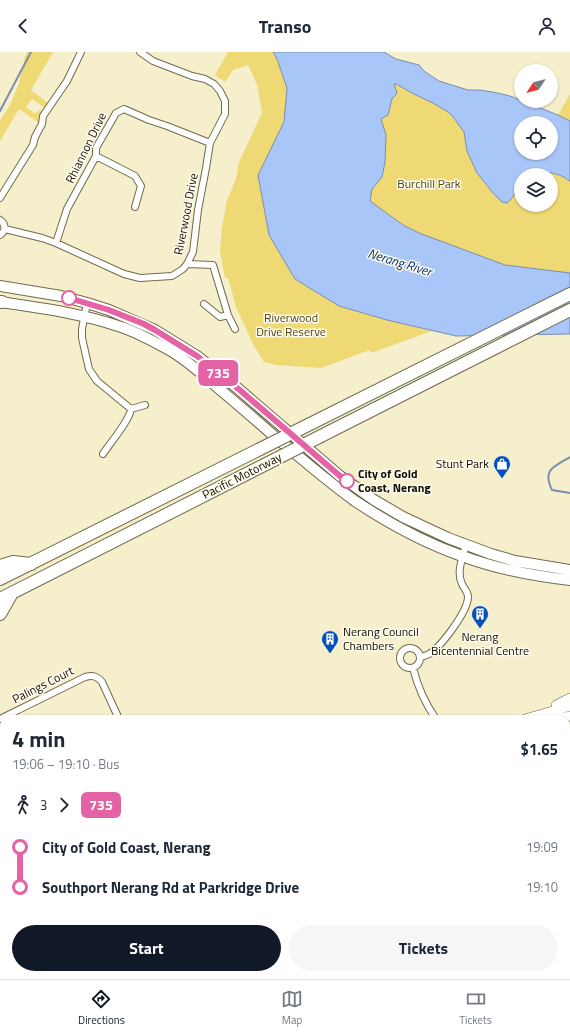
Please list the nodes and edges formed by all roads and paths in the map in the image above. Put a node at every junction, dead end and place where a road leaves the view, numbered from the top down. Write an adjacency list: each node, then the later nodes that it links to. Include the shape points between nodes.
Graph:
1 (81, 52): 5 (street, via 67,81 43,116 33,145)
2 (140, 52): 3 (street, Riverwood Drive, via 153,61 204,79 220,91 225,101 225,114)
3 (210, 143): 4 (street, Rhiannon Drive, via 124,109 116,113 96,148); 11 (street, Riverwood Drive, via 193,252)
4 (96, 156): 6 (street, via 135,176 141,186); 10 (street, Rhiannon Drive, via 67,209)
5 (0, 198)
6 (135, 207)
7 (0, 220): 8 (street, via 4,223)
8 (5, 229): 9 (street); 10 (street, Riverwood Drive)
9 (0, 235)
10 (56, 243): 11 (street, Riverwood Drive, via 124,274 140,278 172,276)
11 (187, 264): 18 (street, via 213,265)
12 (0, 286): 15 (main road)
13 (570, 294): 26 (highway, Pacific Motorway, bridge)
14 (1, 302): 19 (main road)
15 (87, 303): 19 (street); 24 (main road, via 144,324 197,356 340,476 374,500 408,520)
16 (204, 304): 18 (street, via 220,317)
17 (570, 310): 31 (highway, Pacific Motorway, bridge)
18 (228, 315): 20 (street)
19 (84, 316): 22 (street, via 82,338 89,369 97,381); 25 (main road, via 119,326 172,352 320,475 356,501 408,532)
20 (235, 329)
21 (145, 405): 22 (street)
22 (131, 409): 23 (street, via 125,424)
23 (103, 454)
24 (466, 545): 25 (street); 28 (main road, via 515,561)
25 (463, 556): 30 (main road, via 521,573); 34 (street, via 460,572 462,584 468,592 466,608 434,650)
26 (32, 564): 27 (highway, via 13,562); 29 (highway, Pacific Motorway)
27 (0, 566)
28 (570, 570)
29 (0, 580)
30 (570, 580)
31 (12, 593): 32 (highway, Pacific Motorway); 33 (highway)
32 (0, 599)
33 (0, 614)
34 (420, 657): 35 (street, via 417,666); 35 (street, via 413,649 402,652 400,662 405,667)
35 (413, 668): 40 (street, via 419,690)
36 (570, 698): 41 (main road)
37 (570, 706): 42 (main road)
38 (8, 715): 39 (street, Palings Court, via 90,676 102,682)
39 (117, 715)
40 (433, 715)
41 (534, 715)
42 (538, 715)

